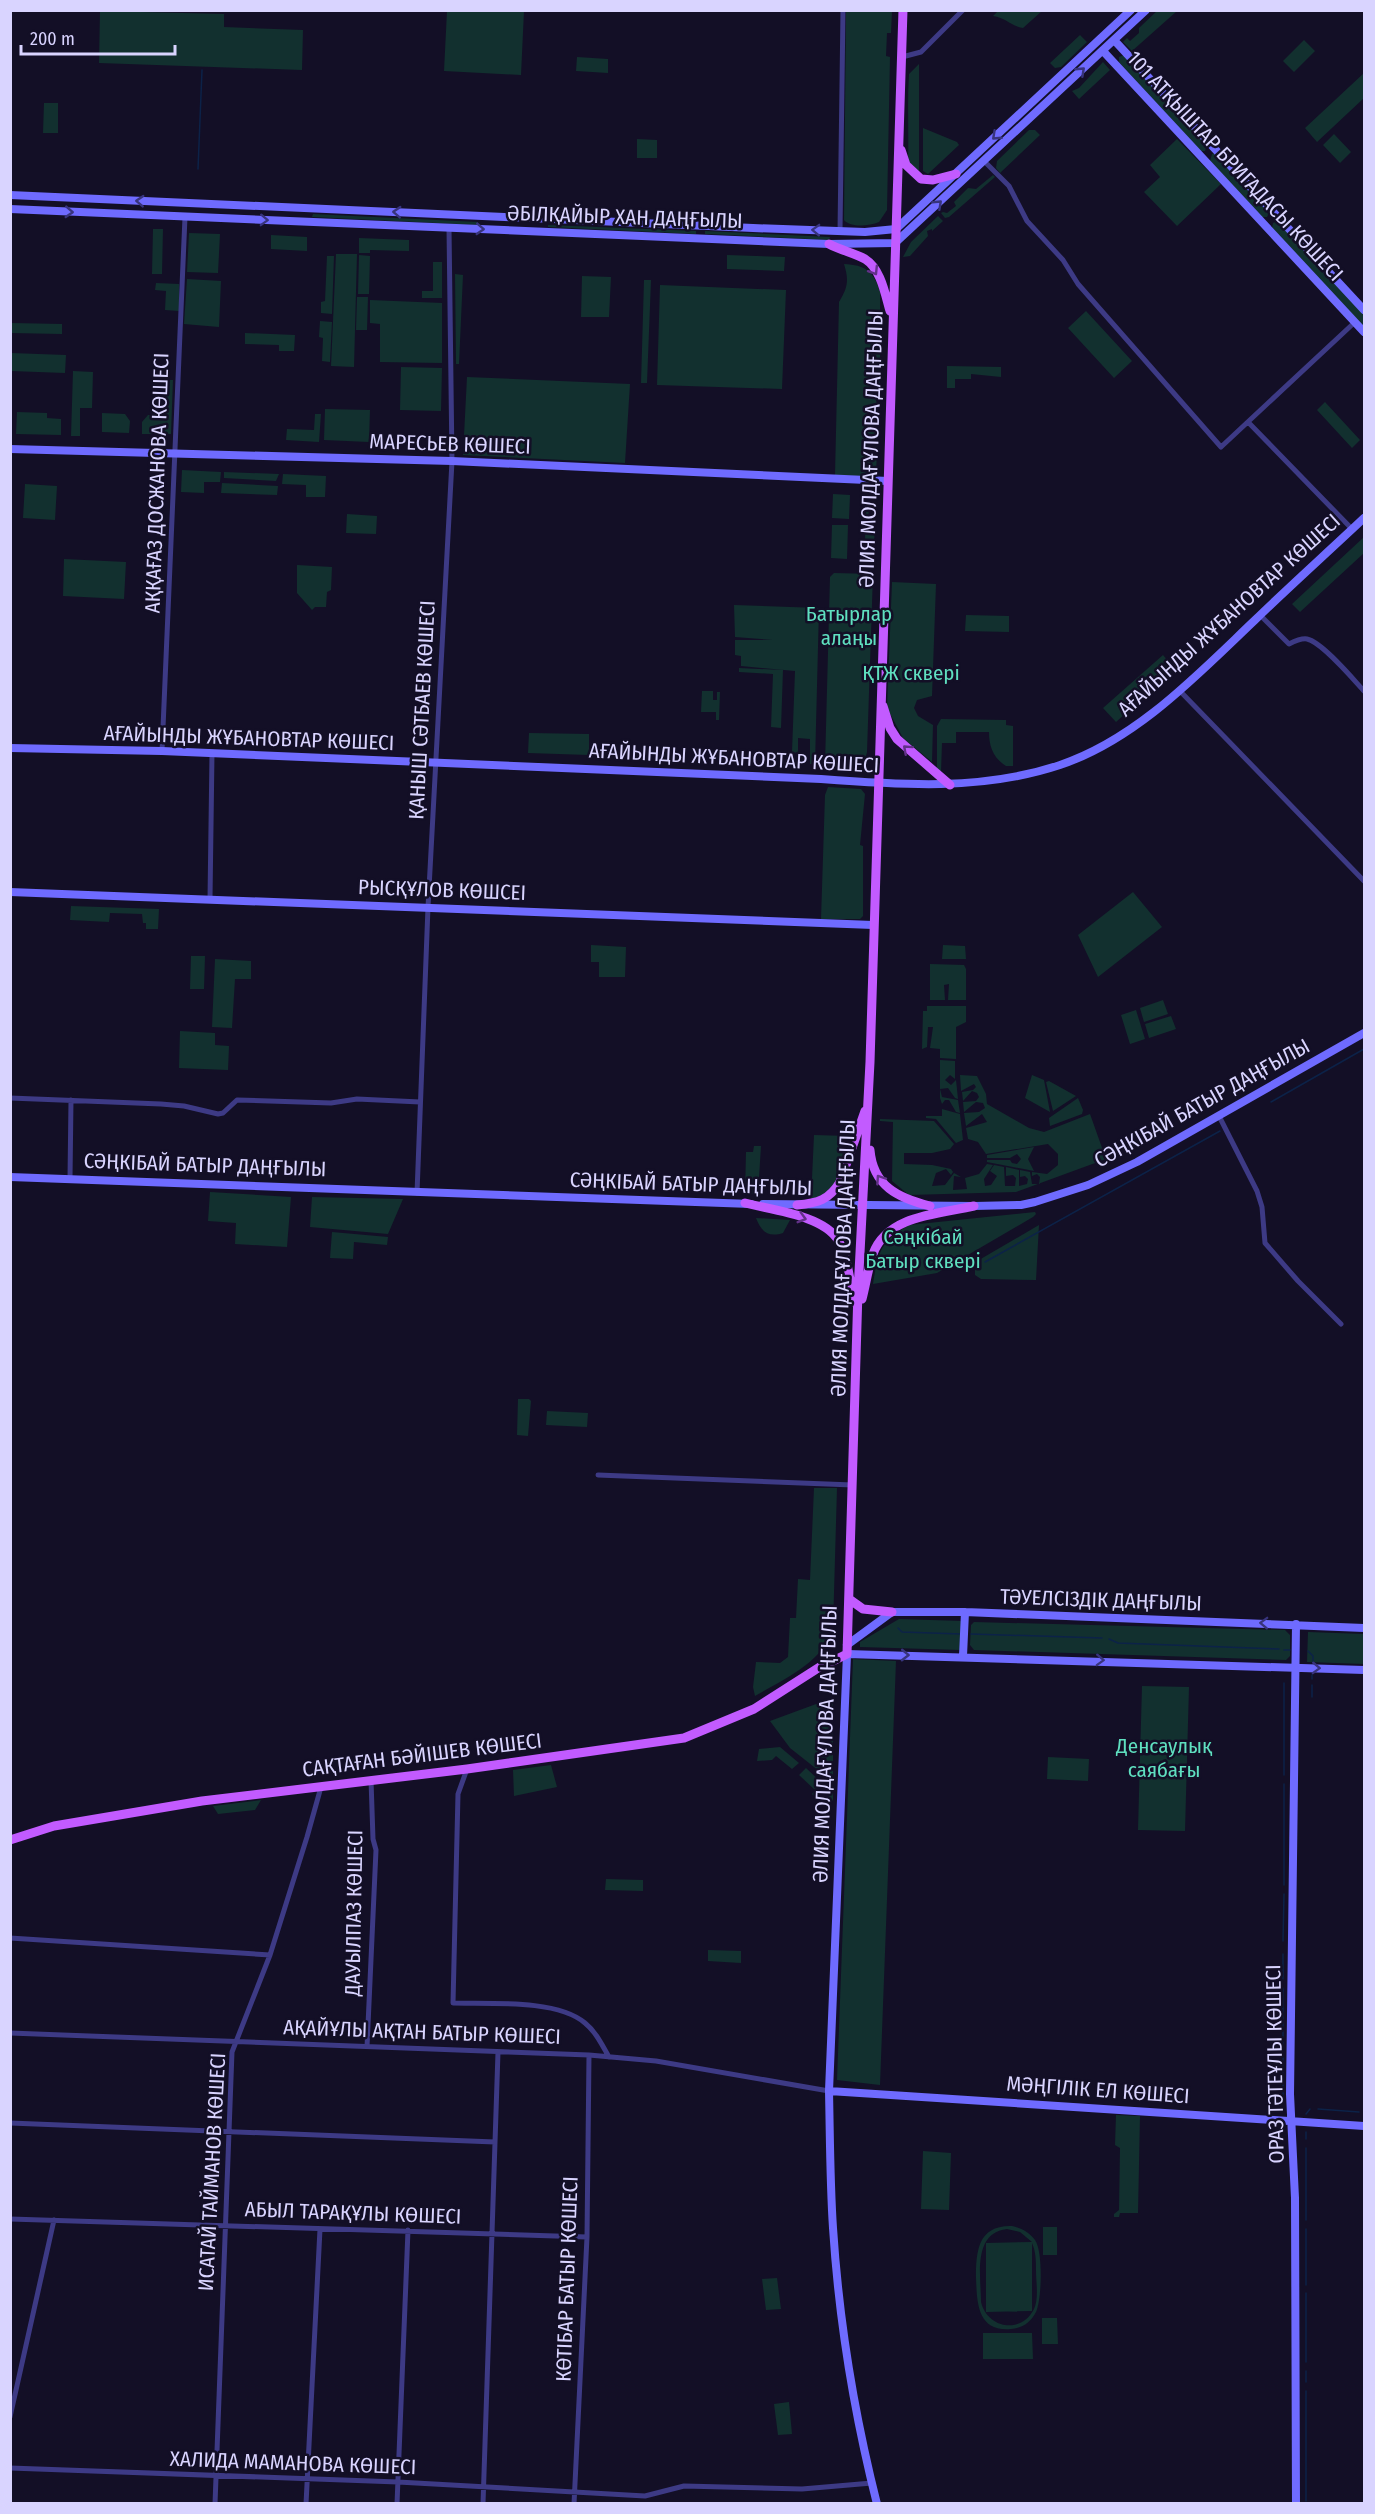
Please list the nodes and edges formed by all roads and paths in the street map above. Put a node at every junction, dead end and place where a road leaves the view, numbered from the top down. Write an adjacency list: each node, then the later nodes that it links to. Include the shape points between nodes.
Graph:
1 (843, 10): 30 (street)
2 (903, 10): 9 (main road, ӘЛИЯ МОЛДАҒҰЛОВА ДАҢҒЫЛЫ)
3 (963, 10): 9 (street, via 921,52)
4 (1131, 10): 11 (street)
5 (1146, 10): 6 (street)
6 (1114, 40): 7 (street); 8 (street, 101 АТҚЫШТАР БРИГАДАСЫ КӨШЕСІ)
7 (1103, 51): 10 (street, 101 АТҚЫШТАР БРИГАДАСЫ КӨШЕСІ); 12 (street, one-way to 7)
8 (1126, 52): 10 (street, via 1118,54); 14 (street, 101 АТҚЫШТАР БРИГАДАСЫ КӨШЕСІ)
9 (901, 57): 13 (main road, ӘЛИЯ МОЛДАҒҰЛОВА ДАҢҒЫЛЫ)
10 (1115, 63): 15 (street, 101 АТҚЫШТАР БРИГАДАСЫ КӨШЕСІ)
11 (1023, 111): 12 (street); 17 (street, one-way to 17)
12 (1030, 119): 16 (street)
13 (898, 143): 17 (main road, via 906,165 921,179 929,181); 29 (main road, ӘЛИЯ МОЛДАҒҰЛОВА ДАҢҒЫЛЫ)
14 (1214, 148): 15 (street); 23 (street, 101 АТҚЫШТАР БРИГАДАСЫ КӨШЕСІ)
15 (1203, 157): 27 (street, 101 АТҚЫШТАР БРИГАДАСЫ КӨШЕСІ)
16 (984, 161): 32 (street, one-way to 16); 39 (street, via 1009,186 1027,221 1074,278 1221,447)
17 (956, 174): 29 (street)
18 (12, 195): 19 (street, ӘБІЛҚАЙЫР ХАН ДАҢҒЫЛЫ); 21 (street)
19 (90, 199): 20 (street, ӘБІЛҚАЙЫР ХАН ДАҢҒЫЛЫ, one-way to 19); 22 (street)
20 (304, 208): 25 (street, ӘБІЛҚАЙЫР ХАН ДАҢҒЫЛЫ, one-way to 20); 26 (street)
21 (12, 209): 22 (street, ӘБІЛҚАЙЫР ХАН ДАҢҒЫЛЫ, one-way to 22)
22 (89, 213): 24 (street, ӘБІЛҚАЙЫР ХАН ДАҢҒЫЛЫ)
23 (1275, 214): 27 (street); 35 (street, 101 АТҚЫШТАР БРИГАДАСЫ КӨШЕСІ)
24 (185, 217): 26 (street, ӘБІЛҚАЙЫР ХАН ДАҢҒЫЛЫ, one-way to 26); 41 (street, АҚҚАҒАЗ ДОСЖАНОВА КӨШЕСІ)
25 (539, 218): 30 (street, ӘБІЛҚАЙЫР ХАН ДАҢҒЫЛЫ, one-way to 25); 31 (street)
26 (303, 222): 28 (street, ӘБІЛҚАЙЫР ХАН ДАҢҒЫЛЫ)
27 (1264, 224): 37 (street, 101 АТҚЫШТАР БРИГАДАСЫ КӨШЕСІ)
28 (449, 228): 31 (street, ӘБІЛҚАЙЫР ХАН ДАҢҒЫЛЫ, one-way to 31); 42 (street, ҚАНЫШ СӘТБАЕВ КӨШЕСІ)
29 (896, 230): 30 (street, ӘБІЛҚАЙЫР ХАН ДАҢҒЫЛЫ); 32 (main road, ӘЛИЯ МОЛДАҒҰЛОВА ДАҢҒЫЛЫ)
30 (840, 231): 34 (street)
31 (539, 232): 33 (street, ӘБІЛҚАЙЫР ХАН ДАҢҒЫЛЫ)
32 (895, 243): 34 (street, ӘБІЛҚАЙЫР ХАН ДАҢҒЫЛЫ); 36 (main road, ӘЛИЯ МОЛДАҒҰЛОВА ДАҢҒЫЛЫ)
33 (829, 244): 34 (street, ӘБІЛҚАЙЫР ХАН ДАҢҒЫЛЫ); 36 (main road, one-way to 36, via 872,265)
34 (840, 245)
35 (1365, 310)
36 (893, 322): 43 (main road, ӘЛИЯ МОЛДАҒҰЛОВА ДАҢҒЫЛЫ)
37 (1355, 322): 38 (street, 101 АТҚЫШТАР БРИГАДАСЫ КӨШЕСІ); 39 (street)
38 (1365, 332)
39 (1248, 422): 45 (street)
40 (10, 448): 41 (street, МАРЕСЬЕВ КӨШЕСІ)
41 (174, 453): 42 (street, МАРЕСЬЕВ КӨШЕСІ); 51 (street, АҚҚАҒАЗ ДОСЖАНОВА КӨШЕСІ)
42 (452, 461): 43 (street, МАРЕСЬЕВ КӨШЕСІ); 53 (street, ҚАНЫШ СӘТБАЕВ КӨШЕСІ)
43 (888, 481): 49 (main road, ӘЛИЯ МОЛДАҒҰЛОВА ДАҢҒЫЛЫ)
44 (1365, 518): 45 (street, АҒАЙЫНДЫ ЖҰБАНОВТАР КӨШЕСІ)
45 (1352, 529): 46 (street, АҒАЙЫНДЫ ЖҰБАНОВТАР КӨШЕСІ)
46 (1260, 615): 47 (street, АҒАЙЫНДЫ ЖҰБАНОВТАР КӨШЕСІ); 48 (street, via 1289,644 1311,639)
47 (1179, 690): 55 (street, АҒАЙЫНДЫ ЖҰБАНОВТАР КӨШЕСІ, via 1118,739 1060,765 1020,775); 56 (street)
48 (1365, 691)
49 (881, 701): 54 (main road, ӘЛИЯ МОЛДАҒҰЛОВА ДАҢҒЫЛЫ); 55 (main road, one-way to 49, via 897,739)
50 (10, 748): 51 (street, АҒАЙЫНДЫ ЖҰБАНОВТАР КӨШЕСІ)
51 (162, 751): 52 (street, АҒАЙЫНДЫ ЖҰБАНОВТАР КӨШЕСІ)
52 (212, 753): 53 (street, АҒАЙЫНДЫ ЖҰБАНОВТАР КӨШЕСІ); 58 (street)
53 (436, 763): 54 (street, АҒАЙЫНДЫ ЖҰБАНОВТАР КӨШЕСІ); 59 (street, ҚАНЫШ СӘТБАЕВ КӨШЕСІ)
54 (877, 783): 55 (street, АҒАЙЫНДЫ ЖҰБАНОВТАР КӨШЕСІ); 60 (main road, ӘЛИЯ МОЛДАҒҰЛОВА ДАҢҒЫЛЫ)
55 (950, 784)
56 (1365, 881)
57 (10, 892): 58 (street, РЫСҚҰЛОВ КӨШСЕІ)
58 (210, 899): 59 (street, РЫСҚҰЛОВ КӨШСЕІ)
59 (428, 907): 60 (street, РЫСҚҰЛОВ КӨШСЕІ); 65 (street, ҚАНЫШ СӘТБАЕВ КӨШЕСІ)
60 (873, 925): 64 (main road, ӘЛИЯ МОЛДАҒҰЛОВА ДАҢҒЫЛЫ)
61 (1365, 1033): 66 (street, СӘҢКІБАЙ БАТЫР ДАҢҒЫЛЫ)
62 (10, 1098): 63 (street)
63 (71, 1100): 65 (street, via 172,1105 218,1114 237,1100); 69 (street)
64 (868, 1100): 67 (main road, ӘЛИЯ МОЛДАҒҰЛОВА ДАҢҒЫЛЫ); 72 (main road, via 834,1192 818,1203)
65 (420, 1102): 70 (street, ҚАНЫШ СӘТБАЕВ КӨШЕСІ)
66 (1220, 1116): 75 (street, СӘҢКІБАЙ БАТЫР ДАҢҒЫЛЫ, via 1088,1185 1021,1205); 77 (street, via 1257,1191 1265,1243)
67 (867, 1119): 73 (main road, ӘЛИЯ МОЛДАҒҰЛОВА ДАҢҒЫЛЫ); 74 (main road, one-way to 67, via 905,1199 884,1185 873,1166)
68 (10, 1177): 69 (street, СӘҢКІБАЙ БАТЫР ДАҢҒЫЛЫ)
69 (70, 1178): 70 (street, СӘҢКІБАЙ БАТЫР ДАҢҒЫЛЫ)
70 (417, 1193): 71 (street, СӘҢКІБАЙ БАТЫР ДАҢҒЫЛЫ)
71 (745, 1203): 72 (street, СӘҢКІБАЙ БАТЫР ДАҢҒЫЛЫ); 76 (main road, one-way to 76, via 816,1222 832,1232 846,1262)
72 (798, 1205): 73 (street, СӘҢКІБАЙ БАТЫР ДАҢҒЫЛЫ)
73 (863, 1206): 74 (street, СӘҢКІБАЙ БАТЫР ДАҢҒЫЛЫ); 76 (main road, ӘЛИЯ МОЛДАҒҰЛОВА ДАҢҒЫЛЫ)
74 (930, 1206): 75 (street, СӘҢКІБАЙ БАТЫР ДАҢҒЫЛЫ)
75 (974, 1206): 76 (main road, via 909,1221 888,1232 873,1254)
76 (858, 1319): 79 (main road, ӘЛИЯ МОЛДАҒҰЛОВА ДАҢҒЫЛЫ)
77 (1341, 1324)
78 (598, 1475): 79 (street)
79 (853, 1485): 80 (main road, ӘЛИЯ МОЛДАҒҰЛОВА ДАҢҒЫЛЫ)
80 (849, 1599): 81 (main road, via 863,1608); 85 (main road, ӘЛИЯ МОЛДАҒҰЛОВА ДАҢҒЫЛЫ)
81 (892, 1612): 82 (street, ТӘУЕЛСІЗДІК ДАҢҒЫЛЫ); 85 (street)
82 (965, 1612): 83 (street, ТӘУЕЛСІЗДІК ДАҢҒЫЛЫ, one-way to 82); 86 (street)
83 (1296, 1624): 84 (street, ТӘУЕЛСІЗДІК ДАҢҒЫЛЫ); 87 (street, ОРАЗ ТӘТЕҰЛЫ КӨШЕСІ)
84 (1365, 1628)
85 (847, 1649): 86 (street, one-way to 86); 89 (main road, САҚТАҒАН БӘЙІШЕВ КӨШЕСІ, via 758,1707 684,1738); 101 (street, ӘЛИЯ МОЛДАҒҰЛОВА ДАҢҒЫЛЫ)
86 (963, 1656): 87 (street, one-way to 87)
87 (1294, 1667): 88 (street, one-way to 88); 102 (street, ОРАЗ ТӘТЕҰЛЫ КӨШЕСІ, via 1290,2094)
88 (1365, 1670)
89 (467, 1769): 90 (main road, САҚТАҒАН БӘЙІШЕВ КӨШЕСІ); 100 (street, via 458,1794 453,2003 565,2011 592,2029)
90 (371, 1780): 91 (main road, САҚТАҒАН БӘЙІШЕВ КӨШЕСІ); 97 (street, ДАУЫЛПАЗ КӨШЕСІ, via 376,1850)
91 (321, 1785): 92 (main road, САҚТАҒАН БӘЙІШЕВ КӨШЕСІ, via 87,1820); 94 (street, ИСАТАЙ ТАЙМАНОВ КӨШЕСІ)
92 (10, 1838)
93 (10, 1938): 94 (street)
94 (270, 1955): 96 (street, ИСАТАЙ ТАЙМАНОВ КӨШЕСІ)
95 (10, 2033): 96 (street, АҚАЙҰЛЫ АҚТАН БАТЫР КӨШЕСІ)
96 (235, 2042): 97 (street, АҚАЙҰЛЫ АҚТАН БАТЫР КӨШЕСІ); 105 (street, ИСАТАЙ ТАЙМАНОВ КӨШЕСІ)
97 (367, 2046): 98 (street, АҚАЙҰЛЫ АҚТАН БАТЫР КӨШЕСІ)
98 (498, 2052): 99 (street, АҚАЙҰЛЫ АҚТАН БАТЫР КӨШЕСІ); 106 (street)
99 (589, 2055): 100 (street, АҚАЙҰЛЫ АҚТАН БАТЫР КӨШЕСІ); 113 (street, КӨТІБАР БАТЫР КӨШЕСІ)
100 (609, 2057): 101 (street, АҚАЙҰЛЫ АҚТАН БАТЫР КӨШЕСІ, via 656,2061)
101 (829, 2091): 102 (street, МӘҢГІЛІК ЕЛ КӨШЕСІ); 119 (street, ӘЛИЯ МОЛДАҒҰЛОВА ДАҢҒЫЛЫ, via 832,2229 840,2308)
102 (1293, 2122): 104 (street, МӘҢГІЛІК ЕЛ КӨШЕСІ); 128 (street, ОРАЗ ТӘТЕҰЛЫ КӨШЕСІ)
103 (10, 2123): 105 (street)
104 (1365, 2126)
105 (228, 2133): 106 (street); 109 (street, ИСАТАЙ ТАЙМАНОВ КӨШЕСІ)
106 (495, 2142): 112 (street)
107 (10, 2218): 108 (street, АБЫЛ ТАРАҚҰЛЫ КӨШЕСІ)
108 (54, 2220): 109 (street, АБЫЛ ТАРАҚҰЛЫ КӨШЕСІ); 114 (street)
109 (225, 2226): 110 (street, АБЫЛ ТАРАҚҰЛЫ КӨШЕСІ); 116 (street, ИСАТАЙ ТАЙМАНОВ КӨШЕСІ)
110 (320, 2229): 111 (street, АБЫЛ ТАРАҚҰЛЫ КӨШЕСІ); 117 (street)
111 (408, 2230): 112 (street, АБЫЛ ТАРАҚҰЛЫ КӨШЕСІ); 118 (street)
112 (491, 2234): 113 (street, АБЫЛ ТАРАҚҰЛЫ КӨШЕСІ); 120 (street)
113 (587, 2237): 121 (street, КӨТІБАР БАТЫР КӨШЕСІ)
114 (10, 2417)
115 (10, 2468): 116 (street, ХАЛИДА МАМАНОВА КӨШЕСІ)
116 (216, 2477): 117 (street, ХАЛИДА МАМАНОВА КӨШЕСІ); 122 (street, ИСАТАЙ ТАЙМАНОВ КӨШЕСІ)
117 (307, 2481): 118 (street, ХАЛИДА МАМАНОВА КӨШЕСІ); 123 (street)
118 (398, 2482): 120 (street, ХАЛИДА МАМАНОВА КӨШЕСІ); 124 (street)
119 (872, 2483): 121 (street, ХАЛИДА МАМАНОВА КӨШЕСІ, via 802,2489 684,2486 645,2496); 127 (street, ӘЛИЯ МОЛДАҒҰЛОВА ДАҢҒЫЛЫ)
120 (484, 2486): 121 (street, ХАЛИДА МАМАНОВА КӨШЕСІ); 125 (street)
121 (575, 2491): 126 (street, КӨТІБАР БАТЫР КӨШЕСІ)
122 (215, 2504)
123 (306, 2504)
124 (397, 2504)
125 (483, 2504)
126 (574, 2504)
127 (877, 2504)
128 (1296, 2504)

